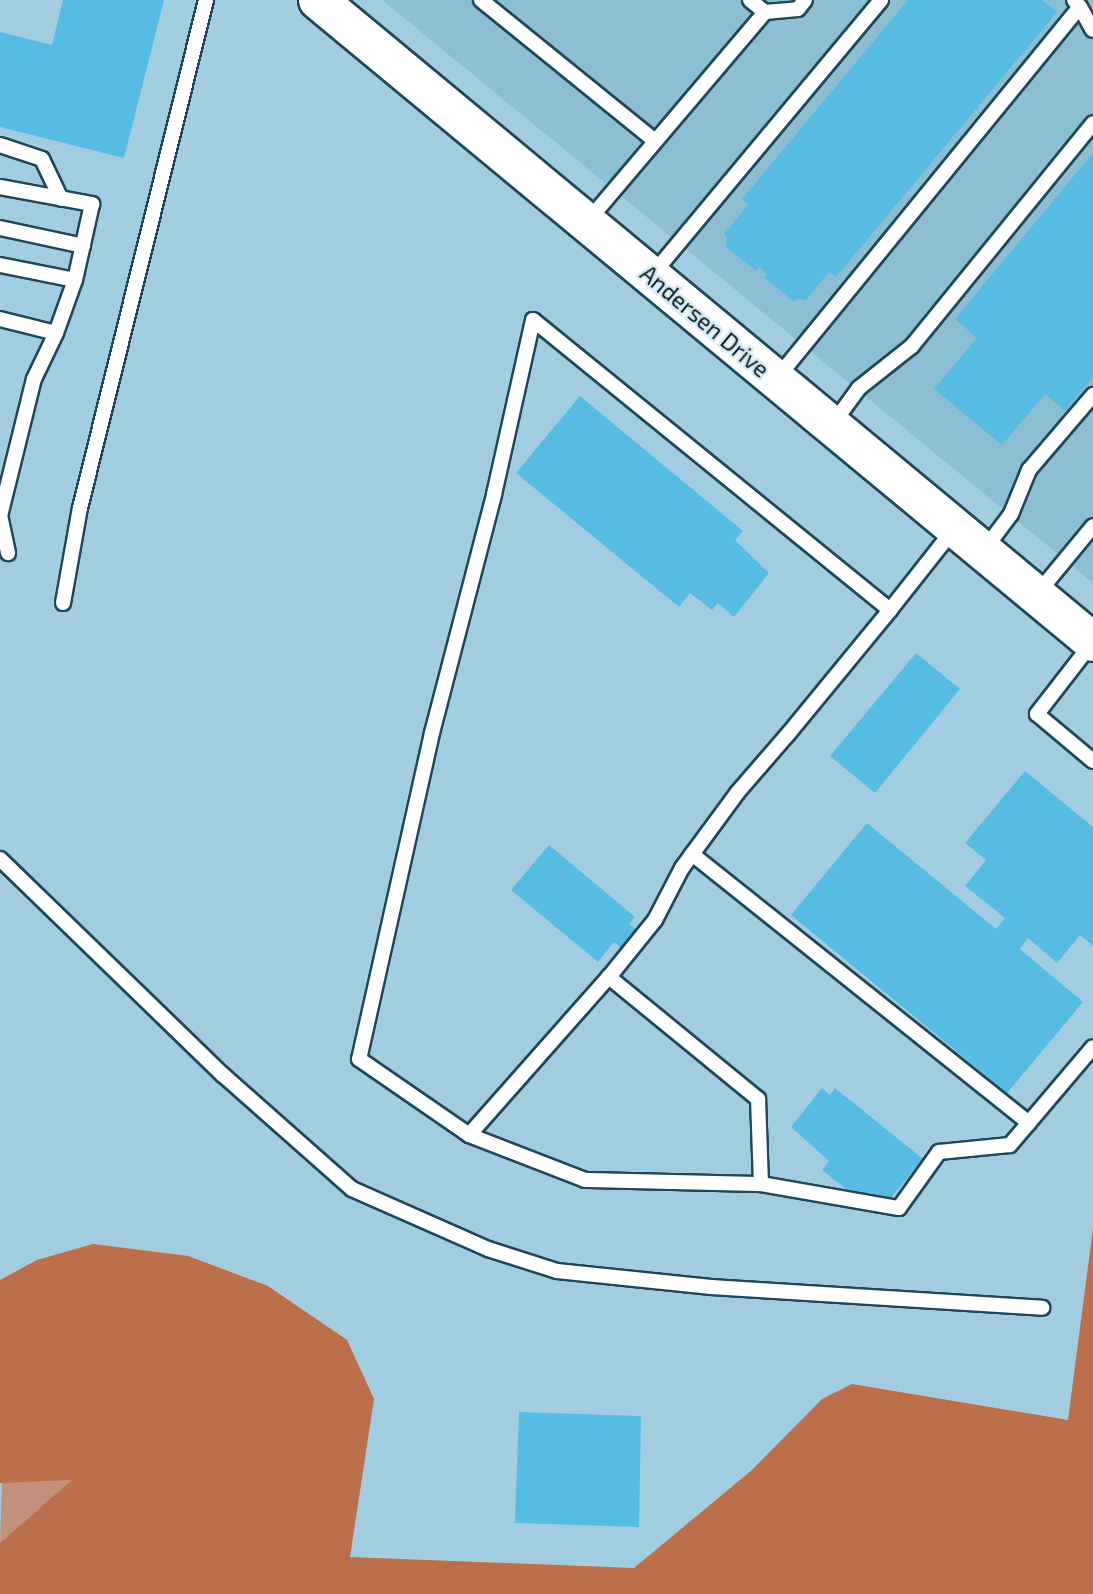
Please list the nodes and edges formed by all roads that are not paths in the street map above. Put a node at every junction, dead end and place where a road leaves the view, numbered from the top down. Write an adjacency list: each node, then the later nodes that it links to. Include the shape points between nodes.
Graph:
1 (206, 0): 31 (lane, via 80,508)
2 (318, 0): 15 (main road, Andersen Drive)
3 (481, 0): 11 (lane)
4 (750, 0): 8 (lane)
5 (805, 0): 8 (lane, via 798,9)
6 (881, 0): 19 (lane)
7 (1077, 4): 9 (lane); 23 (lane)
8 (765, 12): 11 (lane)
9 (1093, 30)
10 (1093, 123): 25 (lane, via 912,346 859,388)
11 (654, 140): 15 (lane)
12 (0, 145): 14 (lane, via 42,159)
13 (0, 187): 14 (lane)
14 (61, 199): 17 (lane, via 92,204)
15 (586, 223): 19 (main road, Andersen Drive)
16 (0, 228): 17 (lane)
17 (83, 246): 20 (lane)
18 (0, 265): 20 (lane)
19 (651, 276): 23 (main road, Andersen Drive)
20 (75, 280): 22 (lane)
21 (0, 319): 22 (lane)
22 (56, 333): 26 (lane, via 34,379)
23 (776, 380): 25 (main road, Andersen Drive)
24 (1093, 395): 28 (lane, via 1030,470 1011,514)
25 (832, 426): 28 (main road, Andersen Drive)
26 (0, 515): 29 (lane)
27 (1093, 526): 30 (lane)
28 (969, 540): 30 (main road, Andersen Drive); 32 (lane)
29 (8, 552)
30 (1036, 595): 33 (main road, Andersen Drive)
31 (63, 603)
32 (890, 610): 35 (lane); 40 (lane, via 533,320 494,495 432,733 359,1059)
33 (1093, 642): 34 (lane, via 1037,714)
34 (1093, 761)
35 (692, 854): 37 (lane, via 655,920); 39 (lane)
36 (0, 859): 42 (lane, via 223,1075 352,1189 488,1249 557,1271 660,1282)
37 (609, 977): 40 (lane); 41 (lane, via 758,1100)
38 (1093, 1048): 39 (lane)
39 (1029, 1123): 41 (lane, via 1010,1145 939,1152 899,1208)
40 (469, 1135): 41 (lane, via 585,1180)
41 (761, 1184)
42 (1042, 1308)

